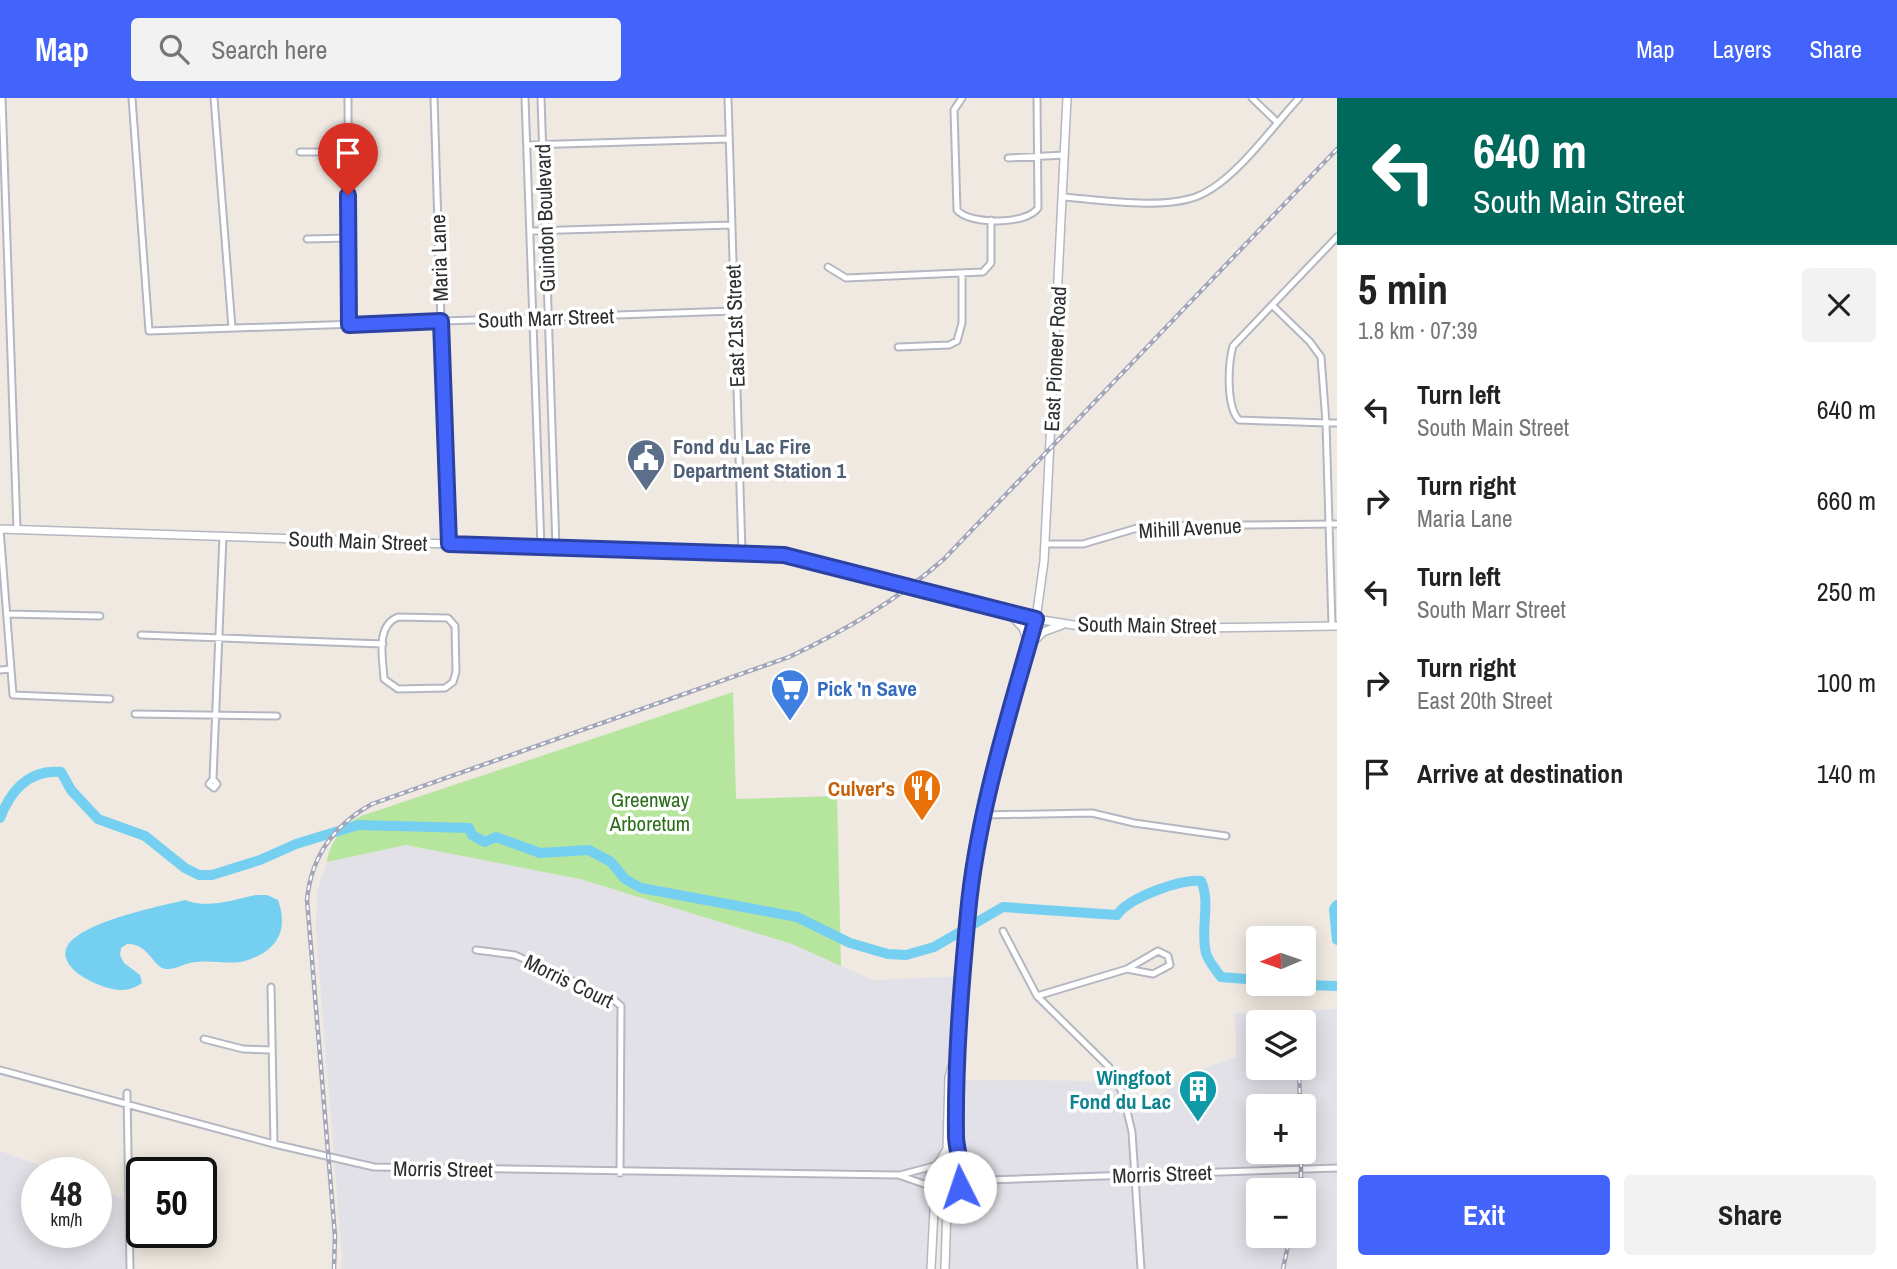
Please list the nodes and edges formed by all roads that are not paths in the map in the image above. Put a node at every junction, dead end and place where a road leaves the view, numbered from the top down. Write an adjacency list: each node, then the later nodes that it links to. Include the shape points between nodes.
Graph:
1 (2, 98): 41 (street)
2 (132, 98): 39 (street, South Marr Street, via 149,331)
3 (214, 98): 39 (street)
4 (348, 98): 19 (street)
5 (434, 98): 37 (street, Maria Lane)
6 (526, 98): 16 (street, Guindon Boulevard)
7 (541, 98): 17 (street, Guindon Boulevard)
8 (728, 98): 15 (street, East 21st Street)
9 (962, 98): 24 (street, via 954,110 957,209 967,218)
10 (1037, 98): 21 (street)
11 (1067, 98): 20 (main road, East Pioneer Road)
12 (1252, 98): 14 (street)
13 (1299, 98): 14 (street)
14 (1277, 122): 23 (street, via 1222,181 1197,196 1172,202)
15 (728, 139): 17 (street); 25 (street, East 21st Street)
16 (527, 145): 17 (street); 26 (street, Guindon Boulevard)
17 (543, 145): 27 (street, Guindon Boulevard)
18 (300, 152): 19 (street)
19 (348, 152): 29 (street)
20 (1065, 155): 21 (street); 23 (main road, East Pioneer Road)
21 (1039, 156): 22 (street); 24 (street, via 1035,213 1023,219)
22 (1008, 158)
23 (1063, 197): 51 (main road, East Pioneer Road)
24 (991, 220): 32 (street, via 990,266 981,273)
25 (731, 226): 27 (street); 34 (street, East 21st Street)
26 (530, 231): 27 (street); 36 (street, Guindon Boulevard)
27 (545, 231): 35 (street, Guindon Boulevard)
28 (1337, 237): 33 (street)
29 (349, 238): 30 (street); 38 (street)
30 (307, 239)
31 (828, 267): 32 (street, via 846,278)
32 (962, 274): 42 (street, via 962,323 957,341)
33 (1272, 305): 43 (street, via 1321,357); 43 (street, via 1233,346 1234,415 1246,422)
34 (734, 311): 35 (street, South Marr Street); 54 (street, East 21st Street)
35 (548, 319): 36 (street, South Marr Street); 53 (street, Guindon Boulevard)
36 (534, 320): 37 (street, South Marr Street); 52 (street, Guindon Boulevard)
37 (441, 321): 38 (street, South Marr Street); 50 (street, Maria Lane)
38 (349, 325): 39 (street, South Marr Street)
39 (232, 328)
40 (0, 334): 41 (street)
41 (10, 334): 48 (street)
42 (898, 347)
43 (1326, 423): 44 (street); 45 (street)
44 (1337, 423)
45 (1329, 524): 46 (street, Mihill Avenue); 51 (street, Mihill Avenue, via 1144,526 1083,544); 60 (street)
46 (1337, 524)
47 (0, 529): 48 (main road, South Main Street); 56 (street)
48 (17, 529): 49 (main road, South Main Street)
49 (223, 536): 50 (main road, South Main Street); 62 (street)
50 (449, 544): 52 (main road, South Main Street)
51 (1045, 544): 58 (main road, East Pioneer Road)
52 (541, 547): 53 (main road, South Main Street)
53 (556, 548): 54 (main road, South Main Street)
54 (743, 554): 55 (main road, South Main Street, via 809,560)
55 (1005, 611): 58 (main road, South Main Street); 64 (main road, via 1019,622)
56 (7, 614): 57 (street); 65 (street)
57 (100, 616)
58 (1036, 619): 59 (main road, South Main Street); 64 (main road, East Pioneer Road)
59 (1066, 624): 60 (main road, South Main Street, via 1118,629); 64 (main road, via 1043,632)
60 (1335, 625)
61 (141, 635): 62 (street)
62 (219, 638): 63 (street); 70 (street)
63 (383, 644): 63 (street, via 384,679 391,686 445,688 453,681 454,626 448,618 398,617 388,621)
64 (1028, 647): 72 (main road, East Pioneer Road)
65 (11, 669): 66 (street); 67 (street, via 13,695)
66 (0, 670)
67 (110, 699)
68 (135, 714): 70 (street)
69 (277, 716): 70 (street)
70 (217, 717): 71 (street)
71 (214, 779)
72 (984, 815): 73 (street, via 1094,813); 81 (main road, East Pioneer Road, via 968,913)
73 (1226, 836)
74 (1003, 931): 78 (street)
75 (476, 950): 89 (street, Morris Court, via 515,955 619,1003 623,1014)
76 (1128, 969): 76 (street, via 1153,974 1170,965 1168,956 1158,951); 78 (street)
77 (271, 987): 80 (street)
78 (1037, 996): 91 (street, via 1109,1067 1124,1094)
79 (204, 1039): 80 (street)
80 (272, 1050): 85 (street)
81 (956, 1051): 86 (main road, via 949,1078 947,1149); 88 (main road, via 956,1139)
82 (0, 1070): 84 (street, Morris Street)
83 (127, 1093): 84 (street)
84 (128, 1105): 85 (street, Morris Street); 95 (street)
85 (274, 1144): 89 (street, Morris Street, via 374,1167)
86 (936, 1165): 88 (main road, via 948,1161); 90 (street, Morris Street); 93 (main road, via 930,1179)
87 (1337, 1168): 91 (street, Morris Street)
88 (961, 1171): 92 (street, Morris Street); 94 (main road)
89 (620, 1173): 90 (street, Morris Street)
90 (898, 1175): 93 (street, Morris Street)
91 (1135, 1175): 92 (street, Morris Street); 98 (street)
92 (988, 1180): 94 (street, Morris Street)
93 (934, 1188): 94 (main road, via 944,1194); 96 (main road)
94 (956, 1191): 97 (main road, via 947,1205)
95 (130, 1269)
96 (931, 1269)
97 (945, 1269)
98 (1141, 1269)

